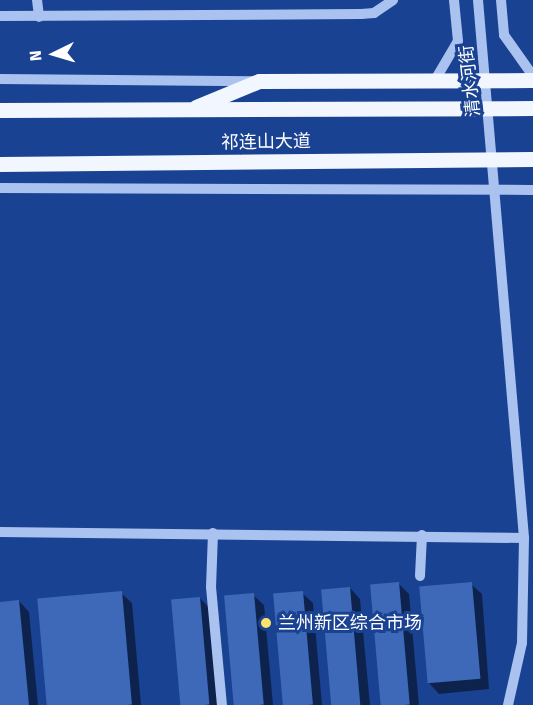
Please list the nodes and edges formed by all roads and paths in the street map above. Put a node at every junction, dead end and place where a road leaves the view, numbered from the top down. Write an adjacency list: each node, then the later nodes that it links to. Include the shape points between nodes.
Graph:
1 (37, 0): 7 (street)
2 (393, 0): 7 (street, via 374,13 361,14)
3 (454, 0): 10 (street, via 458,41)
4 (478, 0): 11 (street, 清水河街)
5 (501, 0): 8 (street, via 504,35)
6 (0, 16): 7 (street)
7 (39, 17)
8 (533, 78): 11 (main road)
9 (0, 79): 12 (street)
10 (435, 80): 11 (main road); 12 (main road)
11 (485, 80): 13 (street, 清水河街)
12 (259, 81): 16 (main road)
13 (489, 108): 14 (main road, 祁连山大道); 16 (main road, 祁连山大道); 17 (street, 清水河街)
14 (533, 108)
15 (0, 110): 16 (main road, 祁连山大道)
16 (185, 111)
17 (494, 159): 18 (main road, 祁连山大道); 19 (main road, 祁连山大道); 21 (street, 清水河街)
18 (533, 159)
19 (0, 164)
20 (0, 188): 21 (street)
21 (497, 190): 22 (street); 26 (street, 清水河街)
22 (533, 190)
23 (0, 532): 24 (street)
24 (213, 533): 25 (street); 28 (street, via 211,587)
25 (422, 535): 26 (street); 27 (street)
26 (524, 538): 29 (street, 清水河街, via 522,643)
27 (420, 576)
28 (222, 705)
29 (508, 705)

